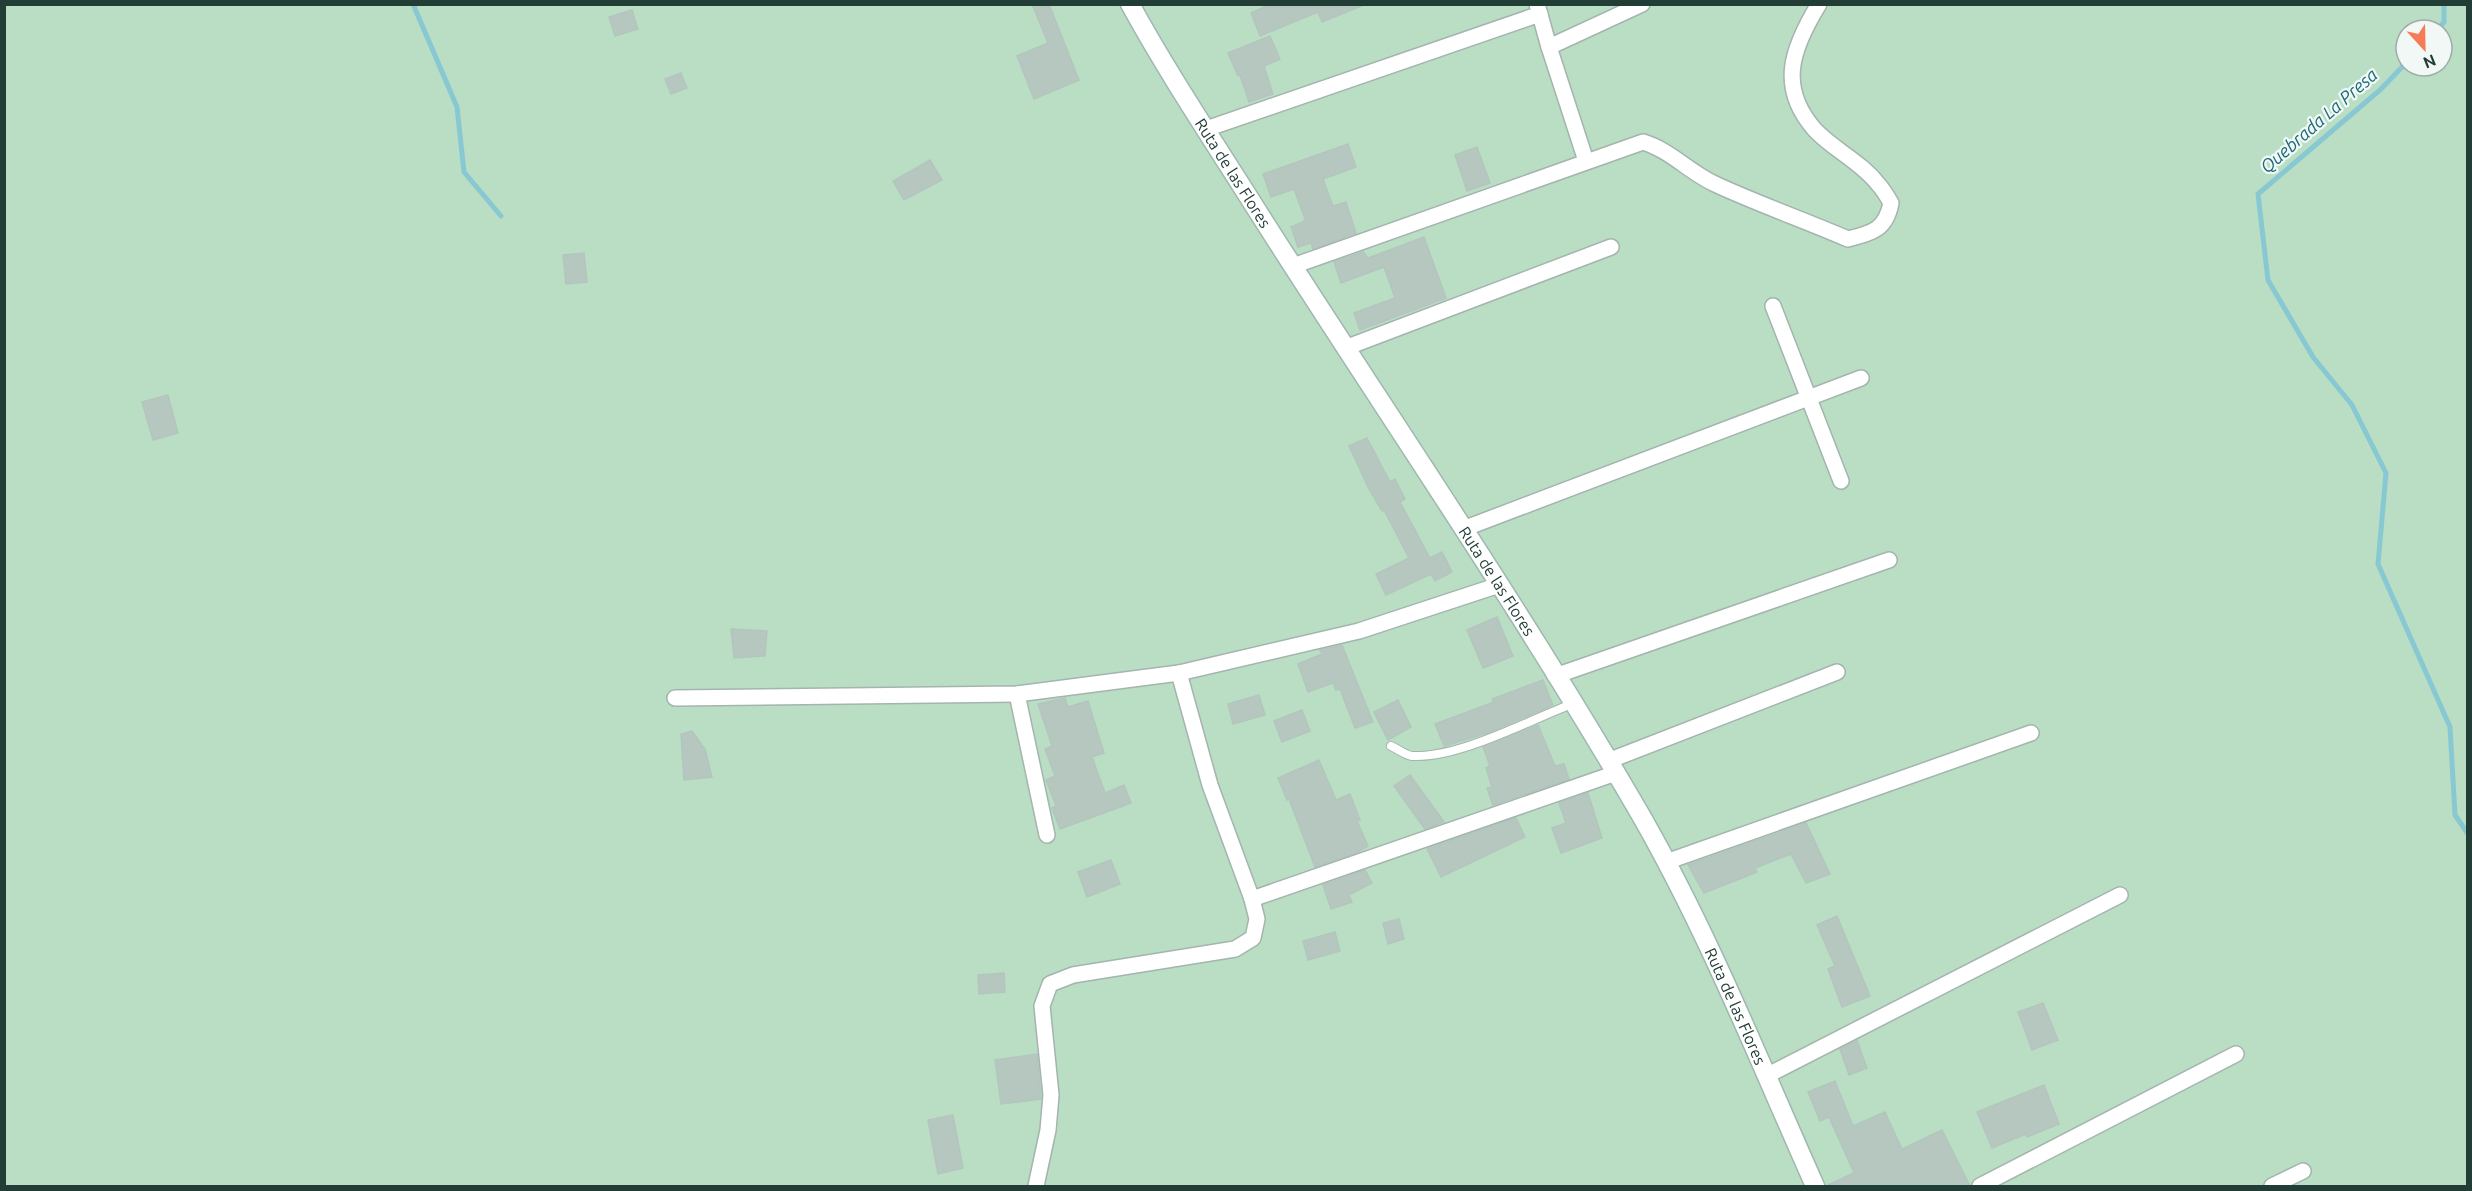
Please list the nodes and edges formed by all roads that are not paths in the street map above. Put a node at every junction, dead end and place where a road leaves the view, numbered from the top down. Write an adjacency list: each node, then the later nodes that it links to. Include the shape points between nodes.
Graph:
1 (1130, 4): 6 (main road, Ruta de las Flores)
2 (1642, 4): 5 (street)
3 (1819, 4): 7 (street, via 1806,24 1791,64 1794,88 1798,106 1816,130 1877,182 1891,203 1888,219 1869,234 1848,238 1828,230 1714,183 1660,147 1643,142)
4 (1539, 9): 5 (street); 6 (street)
5 (1549, 47): 7 (street)
6 (1206, 129): 9 (main road, Ruta de las Flores)
7 (1586, 161): 9 (street)
8 (1611, 247): 11 (street)
9 (1293, 266): 11 (main road, Ruta de las Flores)
10 (1773, 306): 13 (street)
11 (1346, 348): 15 (main road, Ruta de las Flores)
12 (1861, 378): 13 (street)
13 (1809, 398): 14 (street); 15 (street)
14 (1841, 481)
15 (1463, 529): 17 (main road, Ruta de las Flores)
16 (1889, 560): 20 (street)
17 (1499, 585): 19 (street, via 1359,631); 20 (main road, Ruta de las Flores)
18 (1837, 672): 26 (street)
19 (1179, 673): 21 (street); 30 (street, via 1210,785)
20 (1555, 676): 23 (main road, Ruta de las Flores)
21 (1017, 694): 22 (street); 27 (street)
22 (675, 698)
23 (1572, 704): 25 (lane, via 1476,743 1437,754 1410,756); 26 (main road, Ruta de las Flores)
24 (2031, 733): 28 (street)
25 (1391, 746)
26 (1612, 767): 28 (main road, Ruta de las Flores); 30 (street)
27 (1047, 835)
28 (1666, 862): 32 (main road, Ruta de las Flores)
29 (2120, 895): 32 (street)
30 (1252, 899): 34 (street, via 1257,919 1253,938 1235,949 1073,975 1050,984 1041,1006 1051,1095)
31 (2236, 1054): 36 (street)
32 (1766, 1076): 35 (main road, Ruta de las Flores)
33 (2303, 1171): 37 (street)
34 (1036, 1186)
35 (1815, 1186)
36 (1980, 1186)
37 (2272, 1186)

